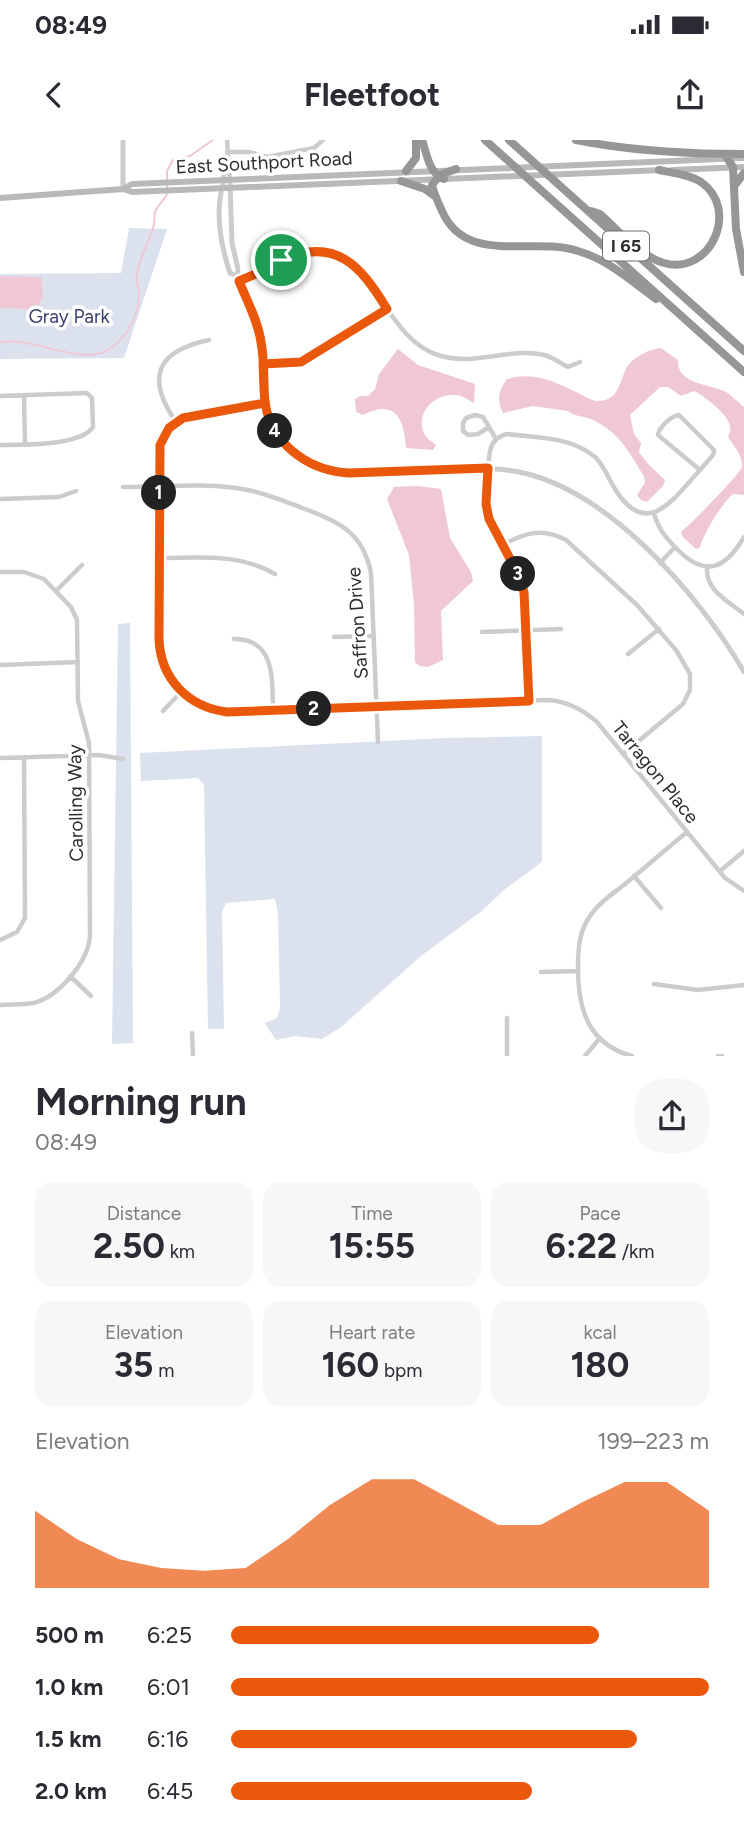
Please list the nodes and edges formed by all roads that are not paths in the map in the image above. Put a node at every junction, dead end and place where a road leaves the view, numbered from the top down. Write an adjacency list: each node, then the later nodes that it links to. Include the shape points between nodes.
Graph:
1 (123, 140): 22 (street)
2 (226, 140): 9 (street)
3 (323, 140): 9 (street, via 314,148 267,158 249,152)
4 (416, 140): 16 (highway, via 416,158)
5 (422, 140): 18 (highway)
6 (485, 140): 29 (highway, I 65)
7 (509, 140): 25 (highway, I 65)
8 (576, 140): 10 (highway)
9 (227, 153): 20 (street)
10 (744, 156): 11 (main road)
11 (727, 158): 12 (highway); 14 (main road)
12 (733, 167): 13 (main road, East Southport Road); 15 (main road, East Southport Road); 21 (highway)
13 (744, 167)
14 (456, 169): 18 (highway)
15 (659, 170): 18 (main road, East Southport Road); 25 (highway, via 699,181 715,198 720,215 718,234 697,259 681,264 655,260 600,214)
16 (406, 172): 18 (main road, East Southport Road); 20 (main road, East Southport Road)
17 (744, 173): 21 (highway)
18 (437, 177): 19 (main road, East Southport Road); 24 (highway, via 432,186)
19 (401, 181): 20 (main road, East Southport Road); 24 (highway)
20 (226, 184): 22 (main road, East Southport Road, via 178,190); 22 (main road, East Southport Road, via 132,184); 27 (street); 27 (street, via 223,248 230,273)
21 (734, 188): 26 (highway)
22 (123, 189): 23 (main road, East Southport Road)
23 (0, 198)
24 (436, 198): 29 (highway, via 450,225 470,240 492,246 555,246 592,256)
25 (586, 210): 31 (highway, I 65)
26 (744, 272)
27 (238, 278): 28 (street, via 293,255 332,254 363,272); 33 (street, via 258,330)
28 (387, 309): 32 (street, via 414,343 442,357 463,360 540,354 568,367); 33 (street, via 301,362)
29 (692, 326): 34 (highway, I 65)
30 (209, 340): 38 (street, via 181,347 163,366 160,393)
31 (744, 351)
32 (579, 362)
33 (263, 364): 37 (street)
34 (744, 372)
35 (24, 395): 36 (street); 41 (street); 41 (street, via 87,393 92,400 93,428 50,443)
36 (0, 396)
37 (265, 403): 38 (street, via 194,414); 43 (street, via 272,425 287,446 303,460 326,470)
38 (176, 422): 46 (street, via 160,445)
39 (489, 427): 39 (street, via 482,416 475,415 462,425 464,433 471,436); 40 (street)
40 (496, 439): 43 (street); 49 (street, via 510,434 566,441 598,460 634,510)
41 (25, 444): 42 (street)
42 (0, 446)
43 (488, 468): 51 (street, via 488,515); 54 (street, via 522,472 571,491 603,512)
44 (700, 470): 44 (street, via 714,450 676,415 659,430 659,437); 49 (street)
45 (123, 487): 46 (street, Saffron Drive)
46 (159, 487): 53 (street); 65 (street, Saffron Drive, via 251,491 340,524 356,539 368,563)
47 (76, 491): 48 (street, via 59,497)
48 (0, 499)
49 (654, 514): 52 (street, via 660,531)
50 (744, 537): 56 (street, via 726,561)
51 (502, 545): 61 (street, via 534,532 564,539); 63 (street, via 522,582)
52 (676, 547): 54 (street); 56 (street, via 694,564)
53 (159, 558): 58 (street, via 233,559); 72 (street, via 160,653)
54 (660, 563): 71 (street, via 706,614)
55 (82, 565): 59 (street)
56 (706, 567): 60 (street, via 708,582)
57 (0, 572): 59 (street, via 31,573)
58 (275, 573)
59 (56, 591): 69 (street, Carolling Way, via 76,616)
60 (744, 614)
61 (659, 628): 68 (street); 78 (street, via 687,666 690,690 683,704)
62 (561, 629): 63 (street)
63 (526, 630): 64 (street); 73 (street)
64 (482, 632)
65 (374, 635): 66 (street); 74 (street, Saffron Drive)
66 (334, 637)
67 (234, 639): 75 (street, via 254,644 266,655 272,671)
68 (628, 654)
69 (78, 662): 70 (street); 79 (street, Carolling Way, via 78,703)
70 (0, 664)
71 (744, 672)
72 (181, 692): 75 (street, Tarragon Place, via 217,711); 76 (street)
73 (529, 701): 74 (street, Tarragon Place); 78 (street, Tarragon Place, via 553,700 577,708 597,722)
74 (377, 707): 75 (street, Tarragon Place); 77 (street, Saffron Drive)
75 (273, 711)
76 (163, 712)
77 (378, 742)
78 (622, 754): 83 (street, Tarragon Place)
79 (89, 755): 80 (street); 82 (street); 92 (street, Carolling Way, via 90,942)
80 (24, 757): 81 (street); 89 (street, via 25,916 16,934)
81 (0, 758)
82 (123, 759)
83 (687, 832): 85 (street, Tarragon Place); 86 (street)
84 (744, 850): 85 (street)
85 (720, 871): 87 (street, Tarragon Place)
86 (634, 876): 88 (street); 90 (street, via 587,920 579,944)
87 (744, 891)
88 (660, 908)
89 (0, 940)
90 (578, 971): 91 (street); 99 (street, via 581,1009)
91 (541, 972)
92 (70, 976): 95 (street); 96 (street, Carolling Way, via 41,1000)
93 (654, 984): 94 (street, via 698,990)
94 (744, 985)
95 (91, 996)
96 (0, 1005)
97 (507, 1018): 101 (street)
98 (192, 1033): 100 (street)
99 (600, 1038): 102 (street); 103 (street)
100 (193, 1056)
101 (507, 1056)
102 (584, 1056)
103 (632, 1056)

